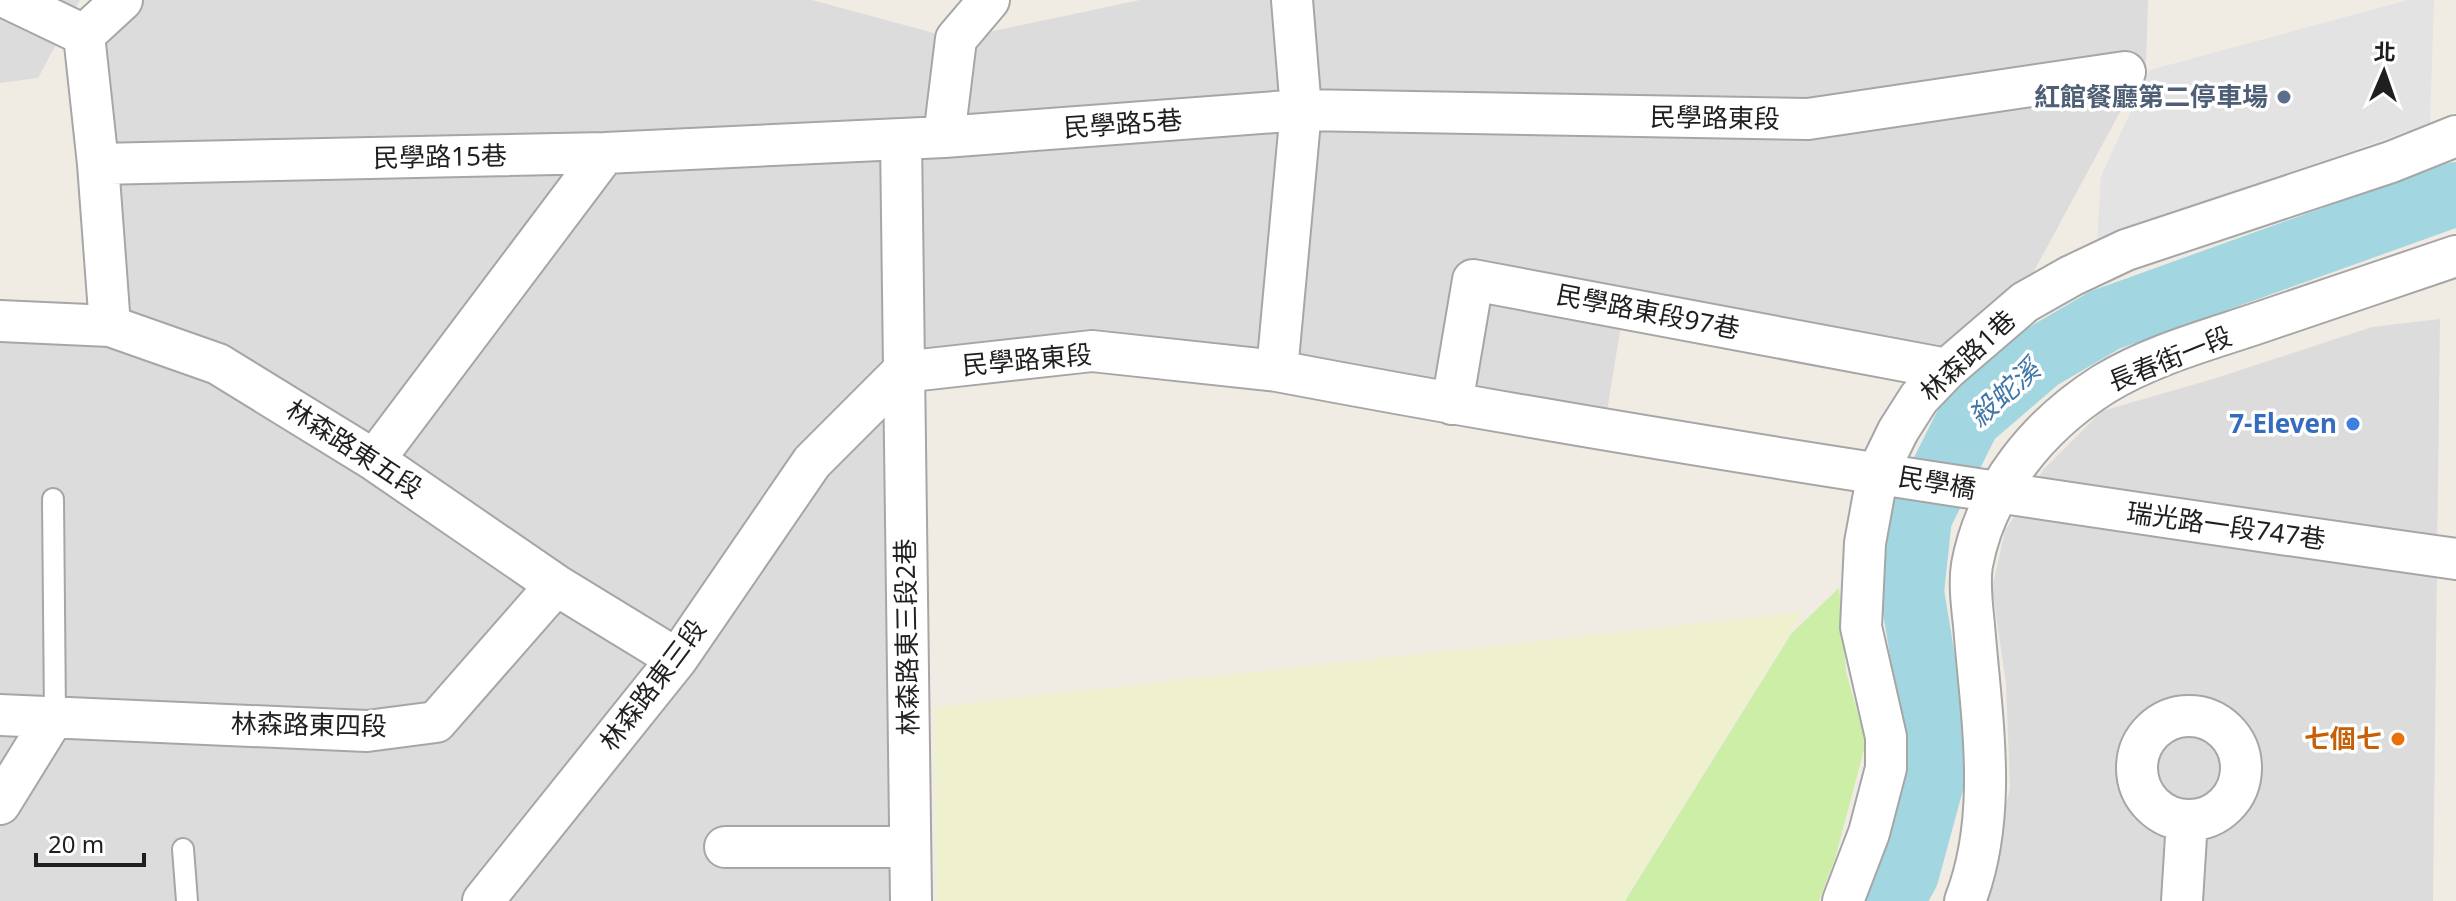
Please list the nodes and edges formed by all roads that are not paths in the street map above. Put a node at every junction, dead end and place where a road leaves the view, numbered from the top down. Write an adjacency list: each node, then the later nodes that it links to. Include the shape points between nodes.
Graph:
1 (11, 0): 5 (street)
2 (122, 0): 5 (street)
3 (989, 0): 9 (street, via 956,39)
4 (1292, 0): 7 (street)
5 (84, 35): 12 (street)
6 (2125, 72): 7 (street, 民學路東段, via 1808,119)
7 (1301, 110): 9 (street, 民學路5巷); 17 (street)
8 (2456, 136): 16 (street, 林森路1巷, via 2126,250 2025,302)
9 (944, 137): 10 (street, 民學路15巷)
10 (901, 139): 11 (street, 民學路15巷); 18 (street, 林森路東三段2巷)
11 (605, 153): 12 (street, 民學路15巷); 20 (street)
12 (98, 164): 15 (street)
13 (2456, 256): 22 (street, 長春街一段, via 2162,356 2105,383 2060,415)
14 (0, 321): 15 (street, 林森路東五段)
15 (110, 326): 20 (street, 林森路東五段, via 218,364)
16 (1947, 369): 19 (street, 民學路東段97巷, via 1473,280); 21 (street, 林森路1巷, via 1919,398)
17 (1277, 371): 18 (street, 民學路東段, via 1092,351); 19 (street, 民學路東段)
18 (902, 372): 26 (street, 林森路東三段, via 812,462); 32 (street, 林森路東三段2巷)
19 (1452, 404): 21 (street, 民學路東段)
20 (374, 460): 25 (street, 林森路東五段)
21 (1878, 472): 22 (street, 民學橋); 37 (street, 林森路1巷, via 1865,543 1861,627 1886,737 1886,768)
22 (1995, 494): 24 (street, 瑞光路一段747巷); 38 (street, 長春街一段, via 1971,566 1984,784 1978,858)
23 (53, 499): 28 (lane)
24 (2456, 559)
25 (556, 585): 26 (street, 林森路東五段); 28 (street, 林森路東四段, via 436,722 367,731)
26 (677, 659): 35 (street, 林森路東三段)
27 (0, 715): 28 (street, 林森路東四段)
28 (55, 715): 29 (street)
29 (0, 804)
30 (2187, 820): 39 (street)
31 (725, 847): 32 (street)
32 (910, 847): 36 (street, 林森路東三段2巷)
33 (183, 849): 34 (lane)
34 (187, 901)
35 (483, 901)
36 (911, 901)
37 (1843, 901)
38 (1965, 901)
39 (2182, 901)

